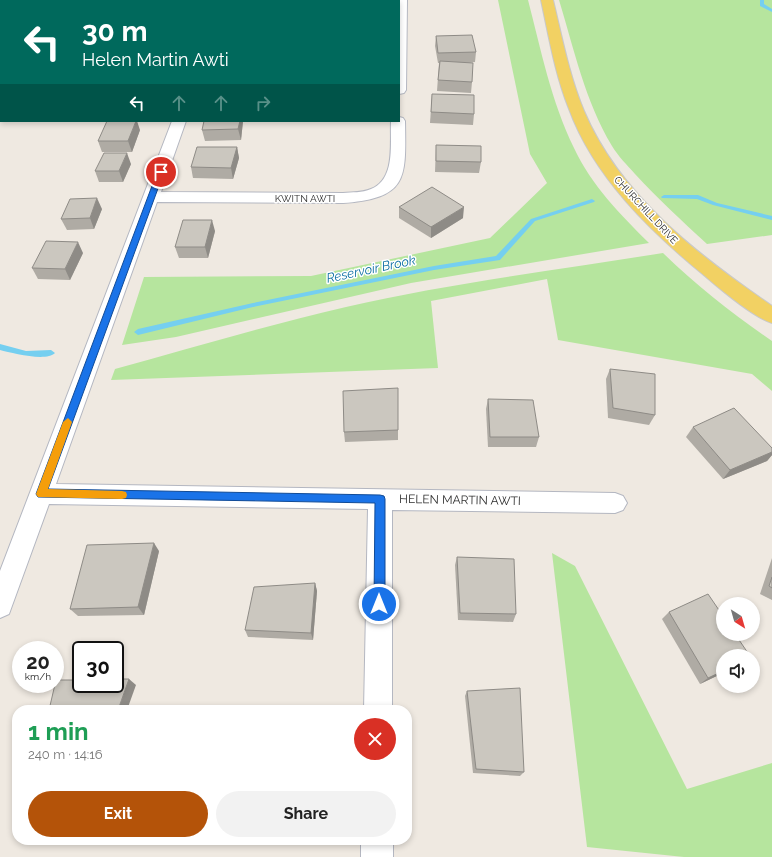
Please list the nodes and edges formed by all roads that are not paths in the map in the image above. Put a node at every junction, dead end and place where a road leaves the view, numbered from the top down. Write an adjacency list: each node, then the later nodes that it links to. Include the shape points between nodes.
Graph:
1 (401, 0): 3 (street)
2 (547, 0): 7 (main road, CHURCHILL DRIVE, via 573,101 582,125 613,176 681,248 727,285)
3 (400, 45)
4 (180, 122): 6 (street)
5 (398, 122): 6 (street, KWITN AWTI, via 396,175 387,187 370,196)
6 (151, 197): 8 (street)
7 (772, 316)
8 (41, 494): 9 (street, HELEN MARTIN AWTI); 11 (street)
9 (380, 499): 10 (street, HELEN MARTIN AWTI); 12 (street)
10 (615, 503)
11 (0, 605)
12 (378, 705)
13 (377, 845): 14 (street)
14 (377, 857)

